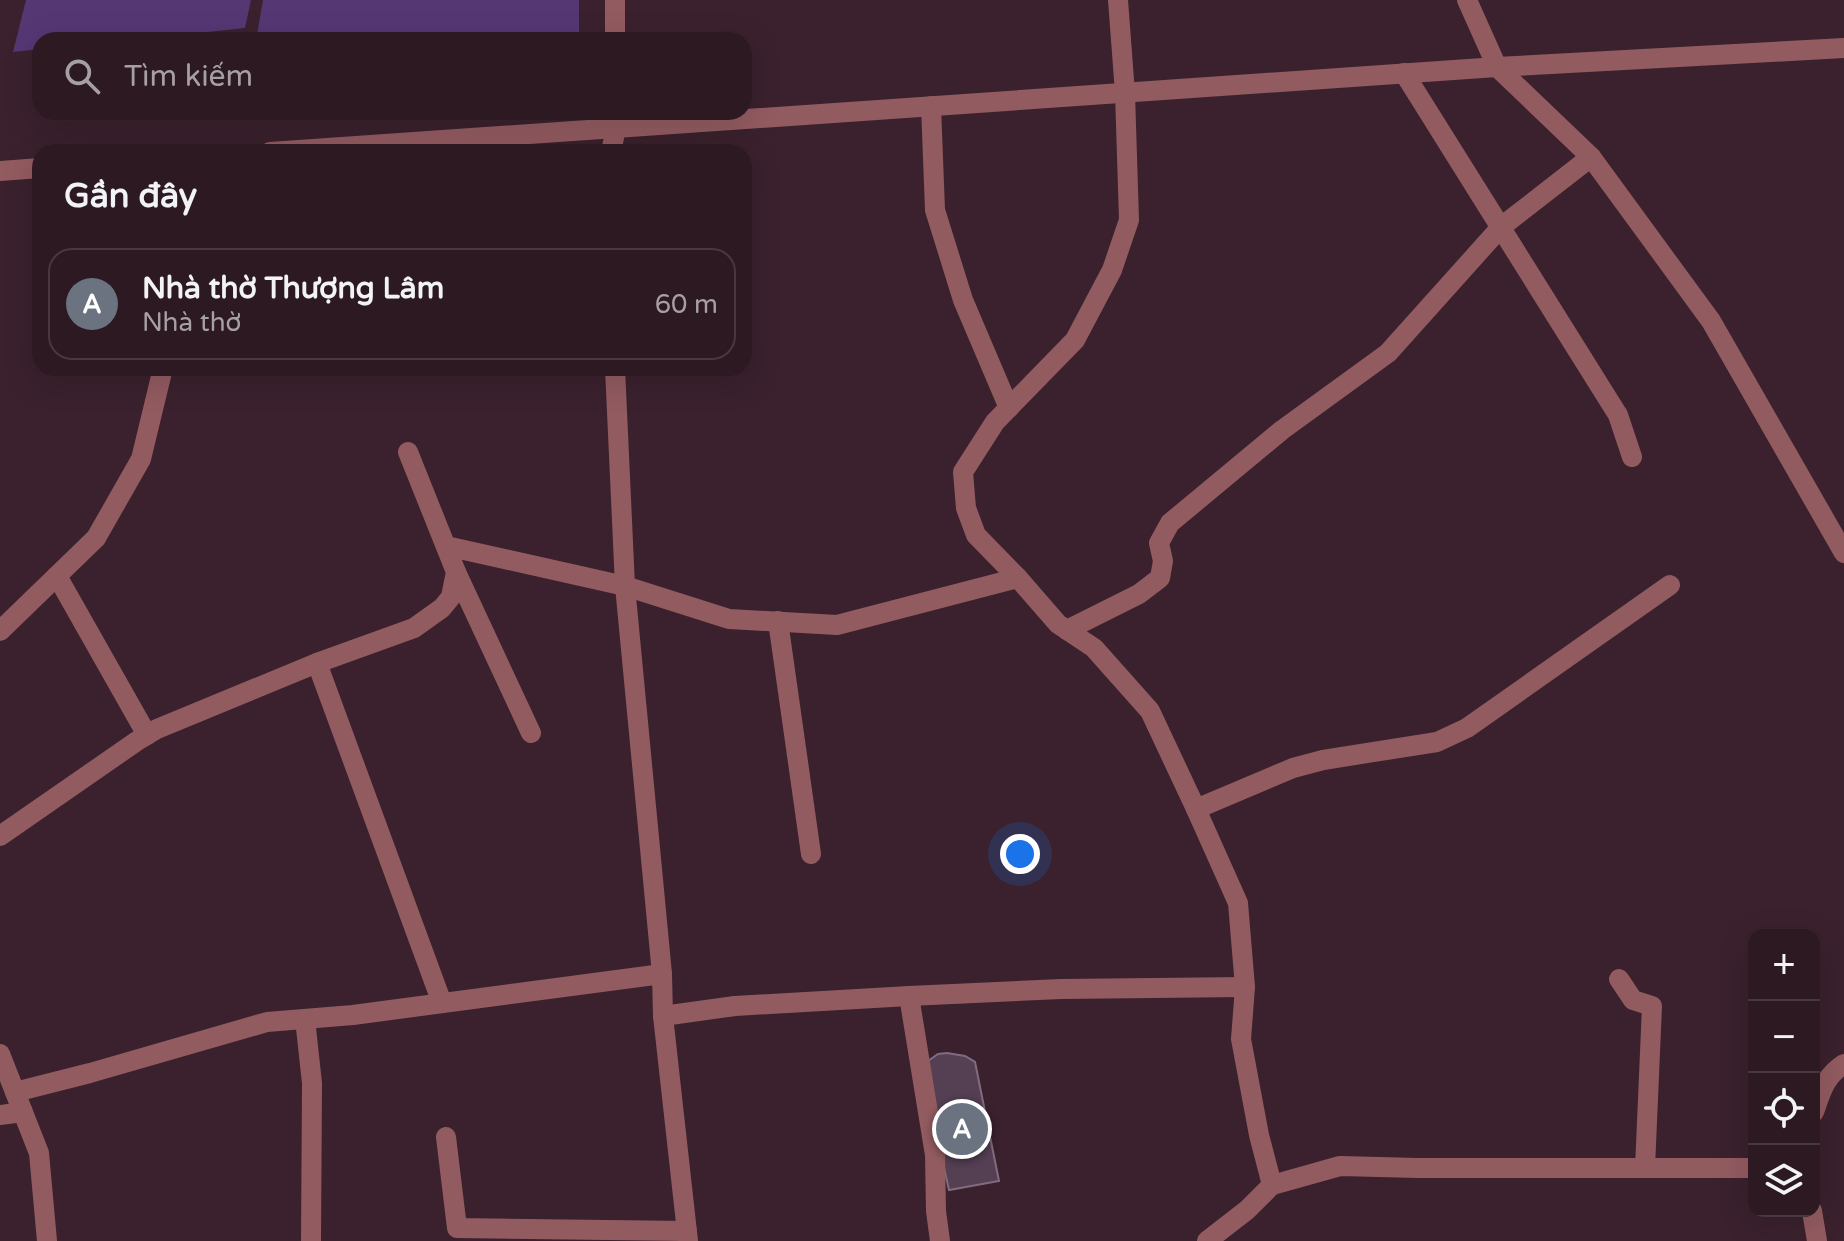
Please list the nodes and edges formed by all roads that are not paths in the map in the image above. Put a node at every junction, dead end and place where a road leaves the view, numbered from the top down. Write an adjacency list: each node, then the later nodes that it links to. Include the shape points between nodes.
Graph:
1 (615, 0): 4 (street)
2 (1118, 0): 8 (street)
3 (1467, 0): 6 (street)
4 (615, 32)
5 (1844, 48): 6 (street)
6 (1497, 67): 7 (street); 14 (street)
7 (1404, 73): 8 (street); 17 (street)
8 (1125, 93): 9 (street); 20 (street, via 1129,220 1112,270 1075,340)
9 (931, 106): 10 (street); 20 (street, via 935,210 963,300)
10 (752, 114)
11 (616, 120): 12 (street); 13 (street)
12 (356, 144)
13 (612, 144)
14 (1591, 157): 17 (street); 24 (street, via 1711,321)
15 (32, 169): 16 (street)
16 (0, 171)
17 (1501, 227): 22 (street, via 1618,415); 31 (street, via 1388,353 1282,430 1170,523 1159,543 1160,578)
18 (161, 376): 26 (street, via 141,459 96,538)
19 (615, 376): 29 (street)
20 (1009, 408): 27 (street, via 963,472 966,508 976,535)
21 (408, 452): 23 (street)
22 (1632, 457)
23 (446, 546): 25 (street); 29 (street)
24 (1844, 553)
25 (456, 572): 33 (street, via 451,597 427,620); 34 (street)
26 (57, 576): 32 (street); 35 (street)
27 (1018, 578): 30 (street, via 837,625); 31 (street)
28 (1670, 585): 36 (street, via 1467,728 1437,742 1293,768)
29 (625, 586): 30 (street, via 729,619); 39 (street)
30 (778, 621): 38 (street)
31 (1067, 630): 36 (street, via 1094,648 1150,711)
32 (0, 631)
33 (317, 663): 35 (street); 43 (street)
34 (531, 733)
35 (147, 735): 37 (street)
36 (1196, 809): 41 (street, via 1238,903)
37 (0, 836)
38 (811, 854)
39 (662, 974): 43 (street); 44 (street)
40 (1619, 979): 52 (street, via 1633,1000 1652,1006)
41 (1245, 987): 42 (street); 54 (street, via 1241,1039)
42 (909, 996): 44 (street, via 735,1006); 59 (street, via 935,1155)
43 (442, 1003): 45 (street)
44 (663, 1016): 56 (street)
45 (305, 1019): 49 (street, via 267,1022 90,1073); 58 (street, via 312,1083)
46 (0, 1054): 49 (street)
47 (1844, 1064): 48 (street, via 1834,1070)
48 (1820, 1095)
49 (19, 1102): 50 (street); 57 (street, via 39,1153)
50 (0, 1115)
51 (446, 1137): 56 (street, via 457,1228)
52 (1645, 1168): 53 (street); 54 (street, via 1340,1166)
53 (1748, 1168)
54 (1272, 1185): 60 (street)
55 (1813, 1217): 61 (street)
56 (688, 1236)
57 (47, 1241)
58 (311, 1241)
59 (940, 1241)
60 (1207, 1241)
61 (1817, 1241)

